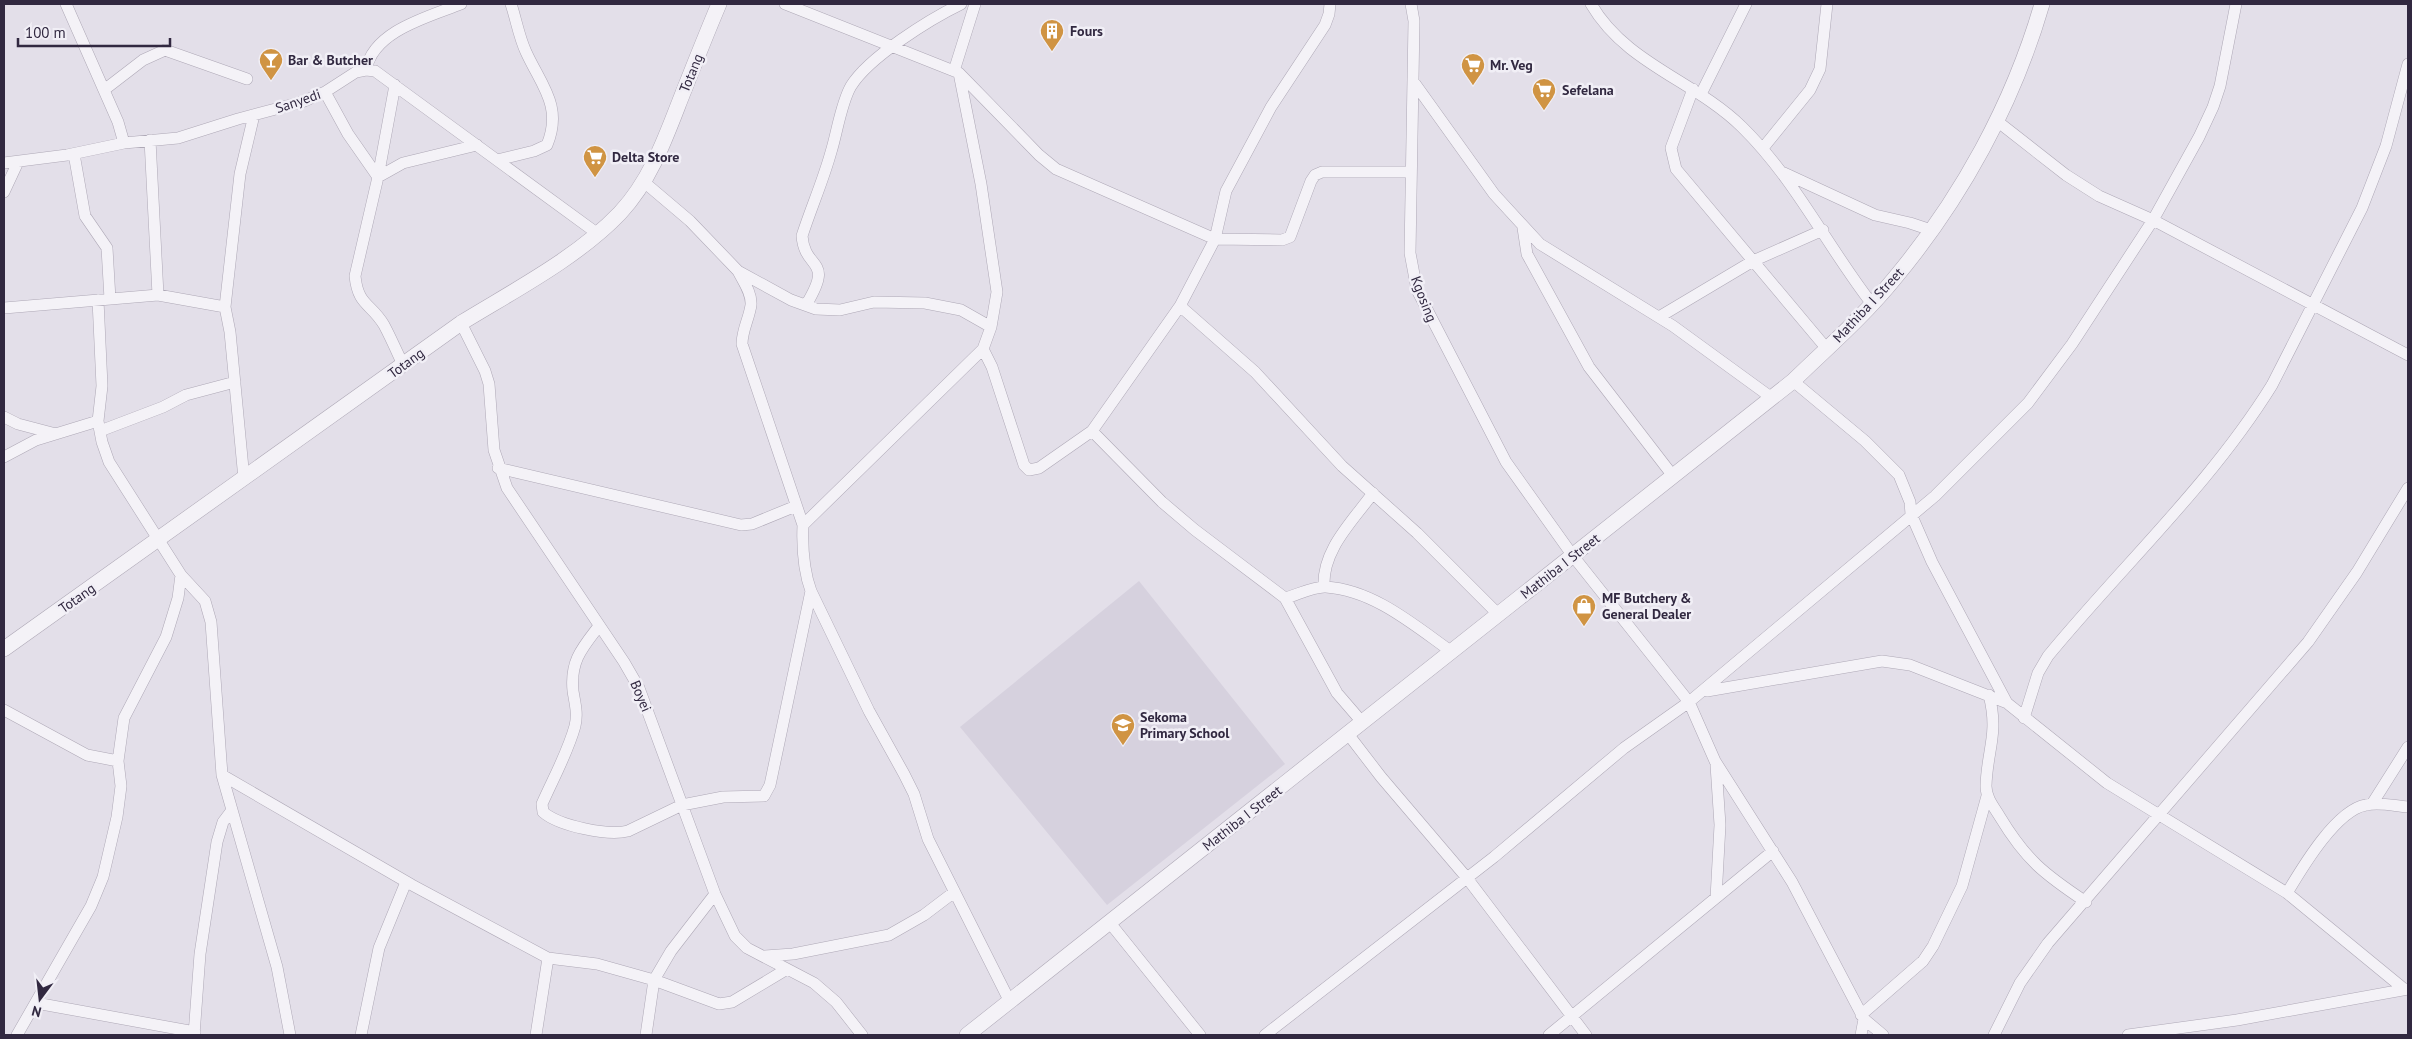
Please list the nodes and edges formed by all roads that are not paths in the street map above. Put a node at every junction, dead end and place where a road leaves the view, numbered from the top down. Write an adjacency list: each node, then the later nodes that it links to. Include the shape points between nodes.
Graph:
1 (66, 4): 22 (street)
2 (460, 4): 17 (street, via 408,26 376,47 369,56)
3 (512, 4): 32 (street, via 526,51 543,82 554,115 554,126 547,145)
4 (719, 4): 38 (street, Totang)
5 (784, 4): 15 (street)
6 (961, 4): 15 (street, via 943,12)
7 (975, 4): 18 (street)
8 (1330, 4): 45 (street, via 1325,25 1271,107 1226,191)
9 (1411, 4): 20 (street, Kgosing, via 1414,21)
10 (1591, 4): 23 (street, via 1628,48)
11 (1746, 4): 23 (street, via 1717,66)
12 (1827, 4): 30 (street, via 1820,69 1810,90)
13 (2042, 4): 26 (street, Mathiba I Street)
14 (2236, 4): 40 (street, via 2226,61 2213,107)
15 (892, 48): 18 (street); 52 (street, via 867,67 850,88 802,236 819,269 817,287)
16 (2408, 64): 50 (street, via 2386,146 2362,208)
17 (366, 70): 21 (street, via 375,71); 24 (street, Sanyedi, via 356,72)
18 (956, 72): 45 (street, via 1056,169); 58 (street, via 981,184 997,292)
19 (247, 79): 22 (street, via 164,50 143,60)
20 (1413, 81): 35 (street, Kgosing); 41 (street, via 1494,194)
21 (395, 85): 29 (street); 37 (street)
22 (104, 90): 28 (street)
23 (1697, 91): 30 (street, via 1726,112); 46 (street, via 1671,148 1676,169)
24 (325, 92): 25 (street, Sanyedi); 37 (street, via 348,134)
25 (254, 115): 27 (street, Sanyedi, via 178,138); 54 (street, via 240,174)
26 (1996, 121): 40 (street, via 2099,196); 43 (street, Mathiba I Street, via 1971,170)
27 (150, 140): 28 (street, Sanyedi); 48 (street)
28 (124, 143): 31 (street, Sanyedi)
29 (477, 145): 32 (street); 37 (street, via 403,164)
30 (1763, 148): 36 (street)
31 (74, 154): 33 (street, Sanyedi); 49 (street, via 85,216 107,248)
32 (497, 160): 44 (street)
33 (18, 162): 34 (street, Sanyedi); 39 (street)
34 (4, 163)
35 (1411, 172): 45 (street, via 1322,172 1311,181 1290,237 1282,240); 80 (street, Kgosing, via 1410,253 1417,290 1506,462)
36 (1782, 172): 42 (street); 43 (street, via 1875,215)
37 (378, 176): 62 (street, via 355,276 356,291 383,324)
38 (644, 182): 44 (street, Totang, via 621,212); 47 (street, via 690,221)
39 (4, 192)
40 (2154, 220): 50 (street); 77 (street, via 2072,344 2028,403 1976,457)
41 (1523, 228): 56 (street, via 1558,257); 72 (street, via 1527,254 1589,367)
42 (1822, 230): 46 (street); 51 (street)
43 (1931, 230): 51 (street, Mathiba I Street)
44 (598, 234): 57 (street, Totang)
45 (1215, 238): 53 (street)
46 (1753, 261): 56 (street); 60 (street)
47 (738, 271): 52 (street); 76 (street, via 751,303 742,332 742,344)
48 (158, 295): 49 (street); 54 (street)
49 (104, 300): 55 (street); 67 (street)
50 (2312, 303): 61 (street); 94 (street, via 2292,348 2257,409 2184,501 2048,656 2038,673)
51 (1872, 304): 60 (street, Mathiba I Street)
52 (806, 306): 58 (street, via 840,310 874,302 925,303 960,310)
53 (1180, 306): 68 (street); 75 (street, via 1255,372 1342,466)
54 (225, 307): 64 (street)
55 (4, 308)
56 (1659, 317): 65 (street)
57 (461, 324): 62 (street, Totang); 71 (street, Boyei, via 489,384 490,425)
58 (991, 327): 59 (street)
59 (983, 348): 68 (street, via 992,366 1024,466 1029,470 1039,468); 78 (street)
60 (1827, 349): 63 (street, Mathiba I Street)
61 (2408, 355)
62 (403, 365): 73 (street, Totang)
63 (1794, 381): 65 (street, Mathiba I Street); 77 (street, via 1888,462 1904,485)
64 (234, 382): 67 (street, via 186,395 163,407); 73 (street)
65 (1772, 398): 72 (street, Mathiba I Street)
66 (4, 417): 69 (street)
67 (99, 426): 69 (street); 79 (street, via 109,462)
68 (1092, 431): 84 (street, via 1169,508)
69 (56, 434): 70 (street, via 36,440)
70 (4, 457)
71 (498, 468): 76 (street, via 741,525 752,524); 86 (street, Boyei, via 517,505)
72 (1673, 476): 80 (street, Mathiba I Street)
73 (244, 478): 79 (street, Totang)
74 (2408, 488): 106 (street, via 2357,572 2308,642)
75 (1373, 493): 82 (street, via 1329,554); 85 (street)
76 (796, 506): 78 (street)
77 (1912, 514): 89 (street); 92 (street, via 1932,562)
78 (803, 525): 83 (street, via 804,573)
79 (159, 540): 81 (street); 87 (street, Totang)
80 (1573, 556): 85 (street, Mathiba I Street); 91 (street, Kgosing)
81 (181, 575): 98 (street, via 166,637 124,718); 100 (street, via 206,601 212,622)
82 (1324, 587): 84 (street); 88 (street, via 1343,590 1384,606)
83 (811, 591): 103 (street, via 769,790 758,798 723,797); 110 (street, via 869,711 914,794 928,839)
84 (1285, 598): 95 (street, via 1337,693)
85 (1499, 614): 88 (street, Mathiba I Street)
86 (600, 626): 103 (street, Boyei, via 639,688); 103 (street, via 579,651 573,670 577,711 574,727 542,804 543,812 551,820 619,833)
87 (4, 649)
88 (1452, 652): 95 (street, Mathiba I Street)
89 (1705, 691): 90 (street, via 1882,661 1910,665); 91 (street)
90 (1989, 695): 92 (street); 101 (street, via 1994,723)
91 (1689, 702): 99 (street, Kgosing); 108 (street, via 1624,748)
92 (2007, 703): 94 (street)
93 (4, 710): 98 (street, via 87,756)
94 (2024, 718): 106 (street, via 2107,784)
95 (1362, 722): 96 (street, Mathiba I Street)
96 (1348, 734): 108 (street); 115 (street, Mathiba I Street)
97 (2408, 747): 102 (street)
98 (118, 761): 122 (street, via 121,786 117,818 103,877 91,906)
99 (1715, 761): 107 (street); 113 (street, via 1720,825)
100 (222, 775): 105 (street); 109 (street)
101 (1987, 796): 114 (street, via 2022,852 2053,880); 124 (street, via 1962,886 1933,946 1923,962)
102 (2372, 804): 104 (street); 111 (street, via 2359,806 2344,816)
103 (682, 805): 112 (street, Boyei)
104 (2408, 807)
105 (232, 810): 125 (street, via 223,822 217,842 200,954); 127 (street, via 277,967)
106 (2159, 814): 111 (street); 114 (street)
107 (1773, 851): 113 (street); 124 (street)
108 (1467, 878): 123 (street); 134 (street)
109 (406, 882): 117 (street); 128 (street, via 379,948)
110 (953, 893): 116 (street, via 889,935 793,954); 121 (street)
111 (2287, 893): 120 (street)
112 (715, 894): 116 (street, Boyei, via 735,936 747,948); 119 (street, via 671,951)
113 (1716, 898): 123 (street)
114 (2086, 902): 139 (street, via 2033,963)
115 (1110, 923): 121 (street, Mathiba I Street); 133 (street)
116 (763, 956): 118 (street, Boyei)
117 (548, 958): 119 (street, via 597,964); 129 (street)
118 (787, 969): 119 (street, via 725,1004); 131 (street, Boyei, via 814,983 836,1002)
119 (654, 980): 130 (street)
120 (2406, 989): 140 (street, via 2237,1020)
121 (1010, 1002): 132 (street, Mathiba I Street)
122 (36, 1003): 125 (street); 126 (street)
123 (1572, 1017): 135 (street); 136 (street)
124 (1862, 1017): 137 (street); 138 (street)
125 (195, 1034)
126 (17, 1035)
127 (290, 1035)
128 (362, 1035)
129 (536, 1035)
130 (646, 1035)
131 (862, 1035)
132 (966, 1035)
133 (1200, 1035)
134 (1265, 1035)
135 (1549, 1035)
136 (1586, 1035)
137 (1861, 1035)
138 (1883, 1035)
139 (1994, 1035)
140 (2128, 1035)

